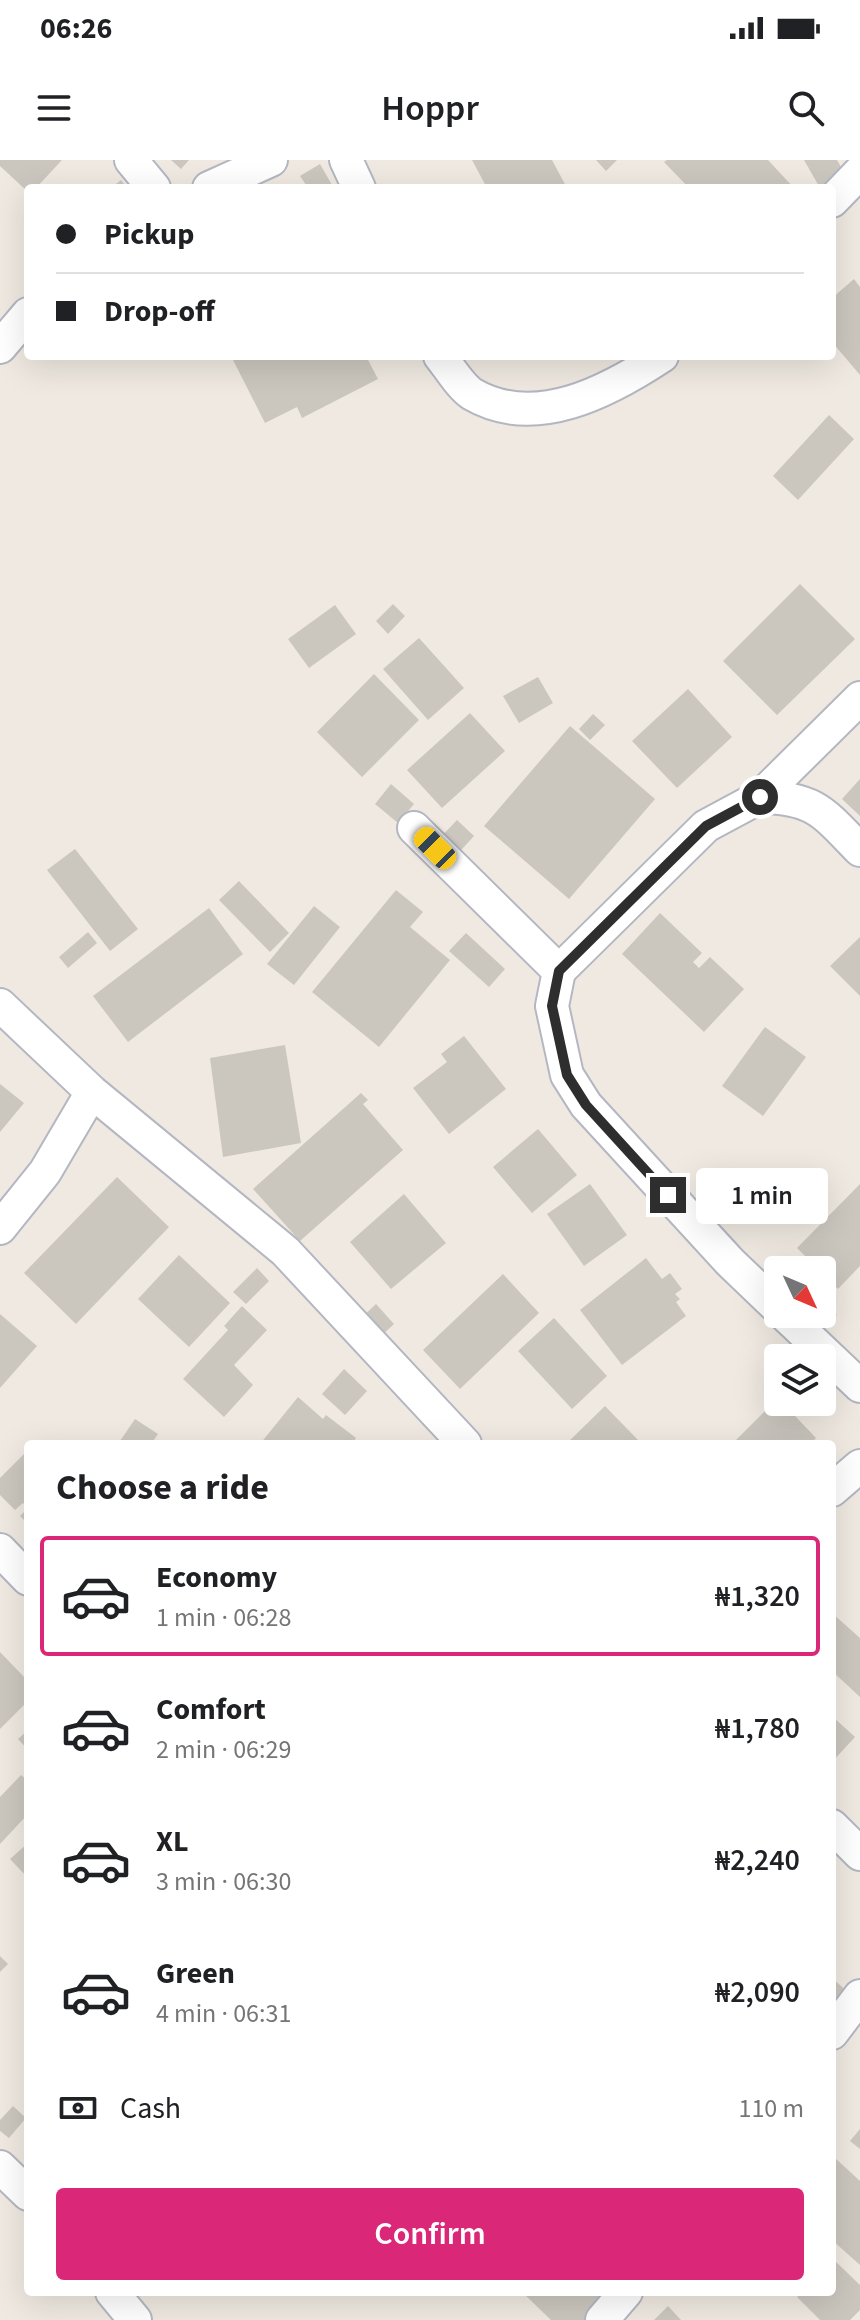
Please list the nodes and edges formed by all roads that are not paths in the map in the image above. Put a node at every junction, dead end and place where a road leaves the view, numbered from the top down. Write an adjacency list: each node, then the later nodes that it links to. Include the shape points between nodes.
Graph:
1 (131, 160): 5 (street)
2 (271, 160): 6 (street)
3 (346, 160): 7 (street)
4 (860, 172): 8 (street)
5 (151, 184)
6 (218, 184)
7 (357, 184)
8 (836, 197)
9 (24, 319): 10 (street)
10 (0, 347)
11 (443, 360): 12 (street, via 471,393 522,410 582,401)
12 (655, 360)
13 (860, 698): 14 (street)
14 (760, 797): 16 (street, via 795,797 821,811); 17 (street, via 706,826)
15 (414, 828): 17 (street)
16 (860, 850)
17 (559, 971): 21 (street, via 552,1006 558,1044 567,1075 586,1105)
18 (0, 1005): 19 (street)
19 (92, 1092): 20 (street, via 45,1172); 24 (street, via 285,1251)
20 (0, 1228)
21 (764, 1295)
22 (799, 1328): 23 (street)
23 (860, 1386)
24 (461, 1440)
25 (860, 1466): 26 (street)
26 (836, 1487)
27 (0, 1550): 28 (street)
28 (24, 1575)
29 (836, 1830): 30 (street)
30 (860, 1854)
31 (860, 1996): 32 (street)
32 (836, 2028)
33 (0, 2167): 34 (street)
34 (24, 2190)
35 (115, 2296): 37 (street)
36 (623, 2296): 38 (street)
37 (135, 2320)
38 (602, 2320)

